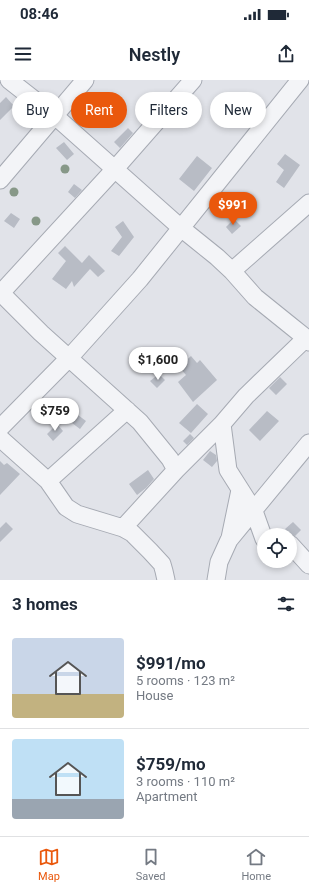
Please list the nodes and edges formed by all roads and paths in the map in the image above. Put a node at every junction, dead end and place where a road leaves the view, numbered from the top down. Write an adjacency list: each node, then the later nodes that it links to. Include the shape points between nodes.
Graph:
1 (9, 80): 5 (street)
2 (85, 80): 6 (street)
3 (193, 80): 9 (street)
4 (300, 80): 12 (street)
5 (24, 92)
6 (63, 106)
7 (63, 123): 9 (street)
8 (45, 128): 10 (street)
9 (114, 170): 12 (street); 14 (street)
10 (0, 180)
11 (309, 204): 13 (street)
12 (180, 228): 13 (street); 16 (street, via 140,278)
13 (232, 271): 15 (street, via 255,297)
14 (0, 293): 16 (street)
15 (308, 340): 18 (street, via 246,396)
16 (69, 358): 17 (street); 19 (street)
17 (127, 410): 22 (street, via 140,422); 23 (street)
18 (222, 424): 22 (street); 24 (street, via 228,470)
19 (0, 428)
20 (0, 438): 23 (street)
21 (309, 443): 25 (street)
22 (176, 470): 26 (street)
23 (48, 481): 26 (street, via 66,507 77,514)
24 (240, 490): 25 (street); 28 (street)
25 (254, 511): 27 (street); 28 (street)
26 (123, 528): 31 (street, via 162,564)
27 (260, 528)
28 (229, 540): 32 (street, via 219,562)
29 (297, 552): 30 (street)
30 (308, 564)
31 (166, 580)
32 (216, 580)

